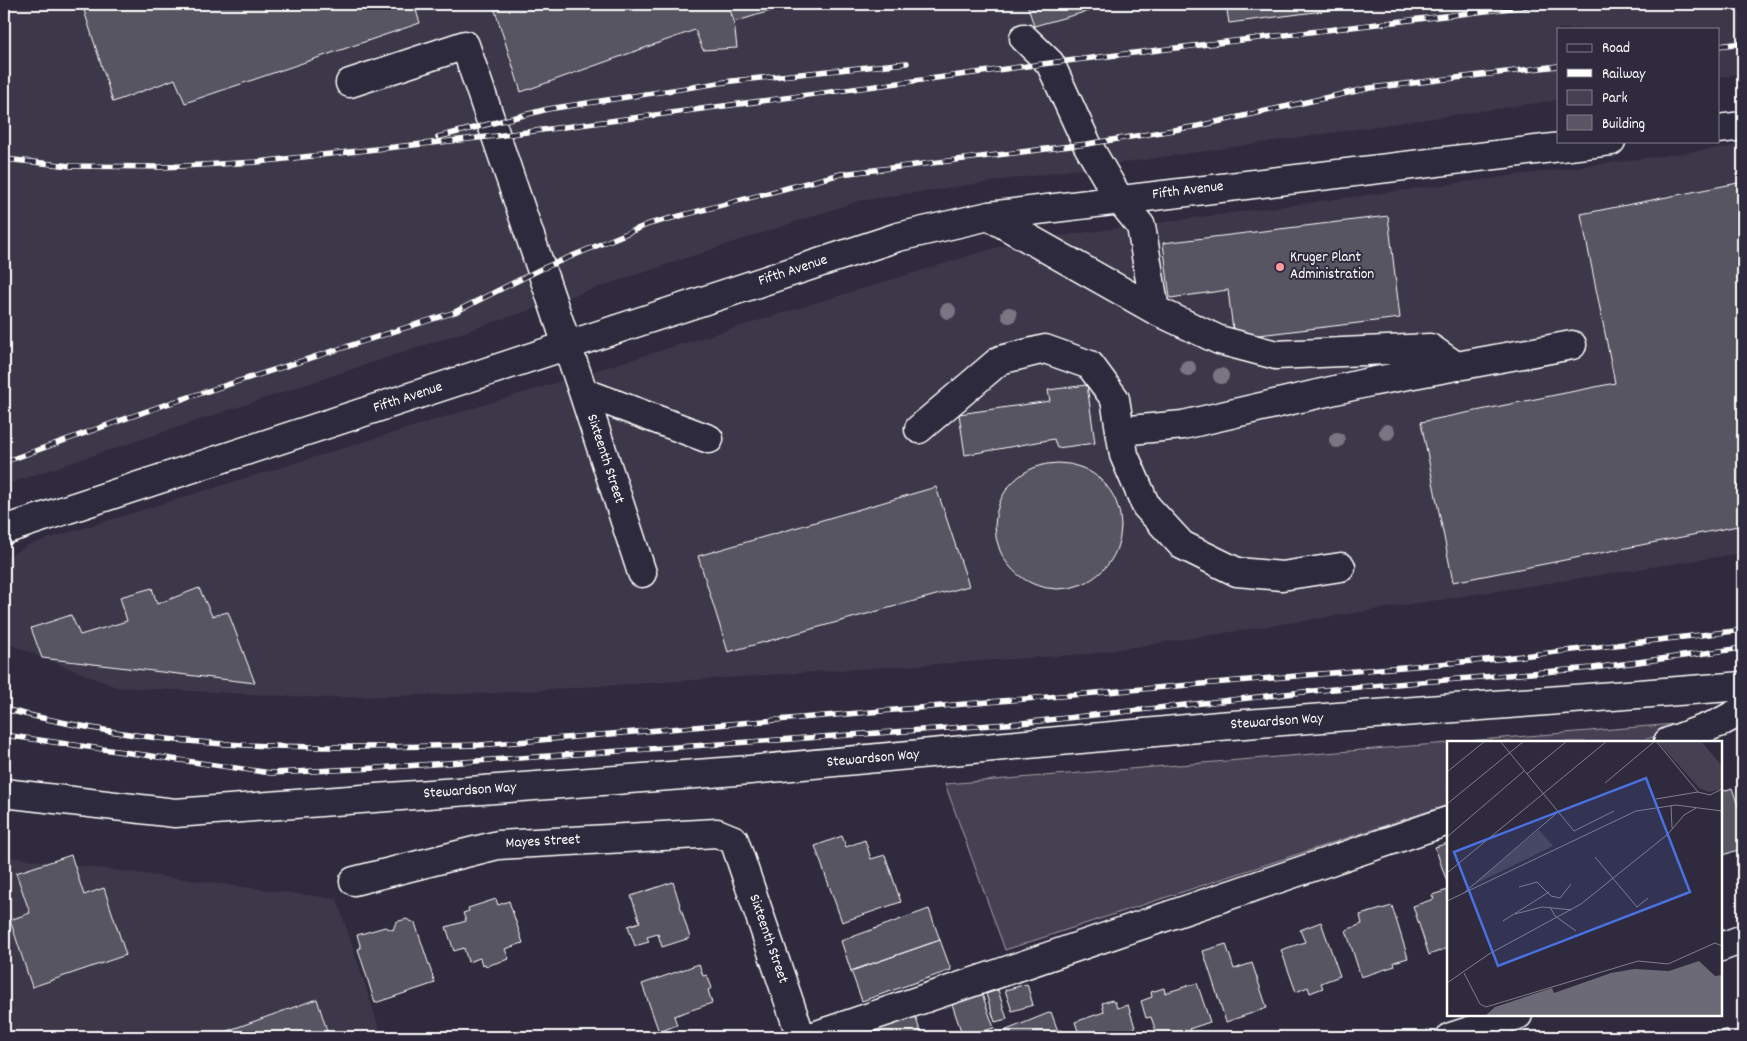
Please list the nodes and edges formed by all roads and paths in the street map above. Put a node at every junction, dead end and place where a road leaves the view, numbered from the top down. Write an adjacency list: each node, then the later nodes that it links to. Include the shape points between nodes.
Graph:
1 (1024, 38): 6 (street, via 1050,63 1087,144)
2 (350, 83): 10 (street, Sixteenth Street, via 464,45)
3 (1743, 126): 4 (street)
4 (1720, 129)
5 (1603, 142): 6 (street, Fifth Avenue)
6 (1119, 199): 7 (street, Fifth Avenue); 8 (street, via 1141,226)
7 (989, 216): 8 (street); 10 (street, Fifth Avenue, via 898,237)
8 (1155, 310): 11 (street, via 1219,340 1276,355 1430,348)
9 (1572, 345): 11 (street)
10 (567, 346): 12 (street, Sixteenth Street); 16 (street, Fifth Avenue)
11 (1456, 366): 14 (street, via 1370,382 1183,425)
12 (583, 392): 15 (street); 18 (street, Sixteenth Street)
13 (919, 429): 14 (street, via 1000,360 1045,349 1090,365 1115,399)
14 (1120, 431): 17 (street, via 1124,455 1146,506 1182,545 1237,572 1282,576)
15 (709, 439)
16 (4, 530)
17 (1341, 568)
18 (642, 573)
19 (1743, 686): 22 (street, Stewardson Way, via 1219,726 750,770 175,812)
20 (1743, 710): 21 (street)
21 (1671, 741)
22 (4, 793)
23 (1447, 821): 30 (street)
24 (734, 840): 25 (street, Mayes Street, via 717,833 498,845); 29 (street, Sixteenth Street)
25 (354, 881)
26 (1743, 939): 27 (street)
27 (1722, 947)
28 (1515, 1016): 31 (street)
29 (801, 1037)
30 (811, 1037)
31 (1451, 1037)

